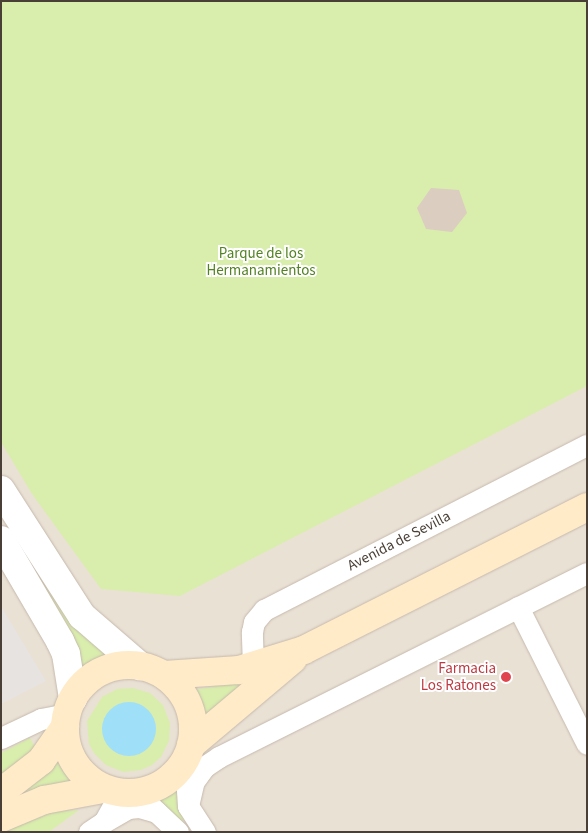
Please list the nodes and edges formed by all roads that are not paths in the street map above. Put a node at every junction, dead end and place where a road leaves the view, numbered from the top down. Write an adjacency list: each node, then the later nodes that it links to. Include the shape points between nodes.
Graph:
1 (587, 444): 8 (street, Avenida de Sevilla, via 264,610 254,622 252,632)
2 (1, 490): 9 (street, via 82,616)
3 (587, 507): 7 (main road)
4 (1, 540): 10 (street, via 66,654)
5 (587, 572): 6 (street)
6 (518, 607): 12 (street); 13 (street)
7 (304, 650): 8 (main road); 14 (main road)
8 (253, 666): 9 (main road)
9 (152, 671): 10 (main road, via 120,666 101,671 85,682); 14 (main road, via 178,689 188,706 193,726)
10 (68, 713): 11 (street, via 41,719); 15 (main road, via 41,761); 16 (main road, via 69,752 77,767)
11 (1, 738)
12 (248, 743): 14 (street); 17 (street, via 204,767 194,780)
13 (587, 744)
14 (188, 753): 16 (main road, via 161,785); 17 (street)
15 (1, 792)
16 (120, 792): 18 (street); 19 (main road, via 44,800); 20 (street)
17 (188, 806): 22 (street)
18 (156, 812): 20 (street, via 134,807); 21 (street)
19 (1, 818)
20 (96, 827)
21 (178, 832)
22 (205, 832)

